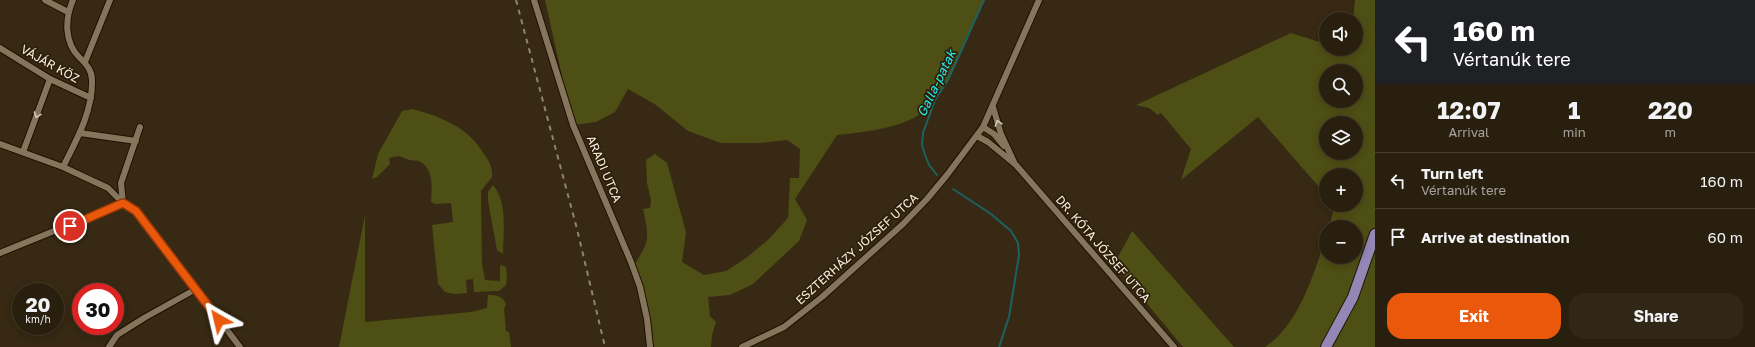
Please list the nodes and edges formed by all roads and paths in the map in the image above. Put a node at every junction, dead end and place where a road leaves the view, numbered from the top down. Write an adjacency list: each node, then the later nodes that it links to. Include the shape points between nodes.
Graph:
1 (45, 0): 6 (street)
2 (73, 0): 6 (street)
3 (110, 0): 8 (street)
4 (534, 0): 28 (street, ARADI UTCA, via 573,125 640,287)
5 (1039, 0): 11 (street, ESZTERHÁZY JÓZSEF UTCA)
6 (68, 12): 8 (street, via 68,36 78,57)
7 (0, 48): 9 (street, VÁJÁR KÖZ)
8 (85, 62): 10 (street, via 92,80)
9 (50, 79): 10 (street, VÁJÁR KÖZ); 18 (street, one-way to 18)
10 (91, 98): 14 (street)
11 (993, 106): 13 (street, ESZTERHÁZY JÓZSEF UTCA); 19 (street, DR. KÓTA JÓZSEF UTCA, one-way to 11, via 1001,134)
12 (140, 127): 16 (street)
13 (983, 127): 15 (street, ESZTERHÁZY JÓZSEF UTCA); 19 (street, DR. KÓTA JÓZSEF UTCA, via 994,134)
14 (80, 133): 16 (street); 21 (street)
15 (977, 136): 20 (street, DR. KÓTA JÓZSEF UTCA); 29 (street, ESZTERHÁZY JÓZSEF UTCA, via 942,181 903,224 822,297 784,327)
16 (136, 141): 22 (street, via 121,183)
17 (0, 144): 18 (street)
18 (23, 152): 21 (street)
19 (1010, 152): 20 (street, DR. KÓTA JÓZSEF UTCA)
20 (1016, 165): 30 (street, DR. KÓTA JÓZSEF UTCA)
21 (63, 167): 22 (street, via 108,188)
22 (123, 203): 24 (street); 25 (street, via 136,211)
23 (1375, 234): 31 (main road, via 1352,297)
24 (0, 253)
25 (196, 289): 26 (street, via 117,335); 27 (street)
26 (109, 347)
27 (240, 347)
28 (650, 347)
29 (742, 347)
30 (1174, 347)
31 (1326, 347)

